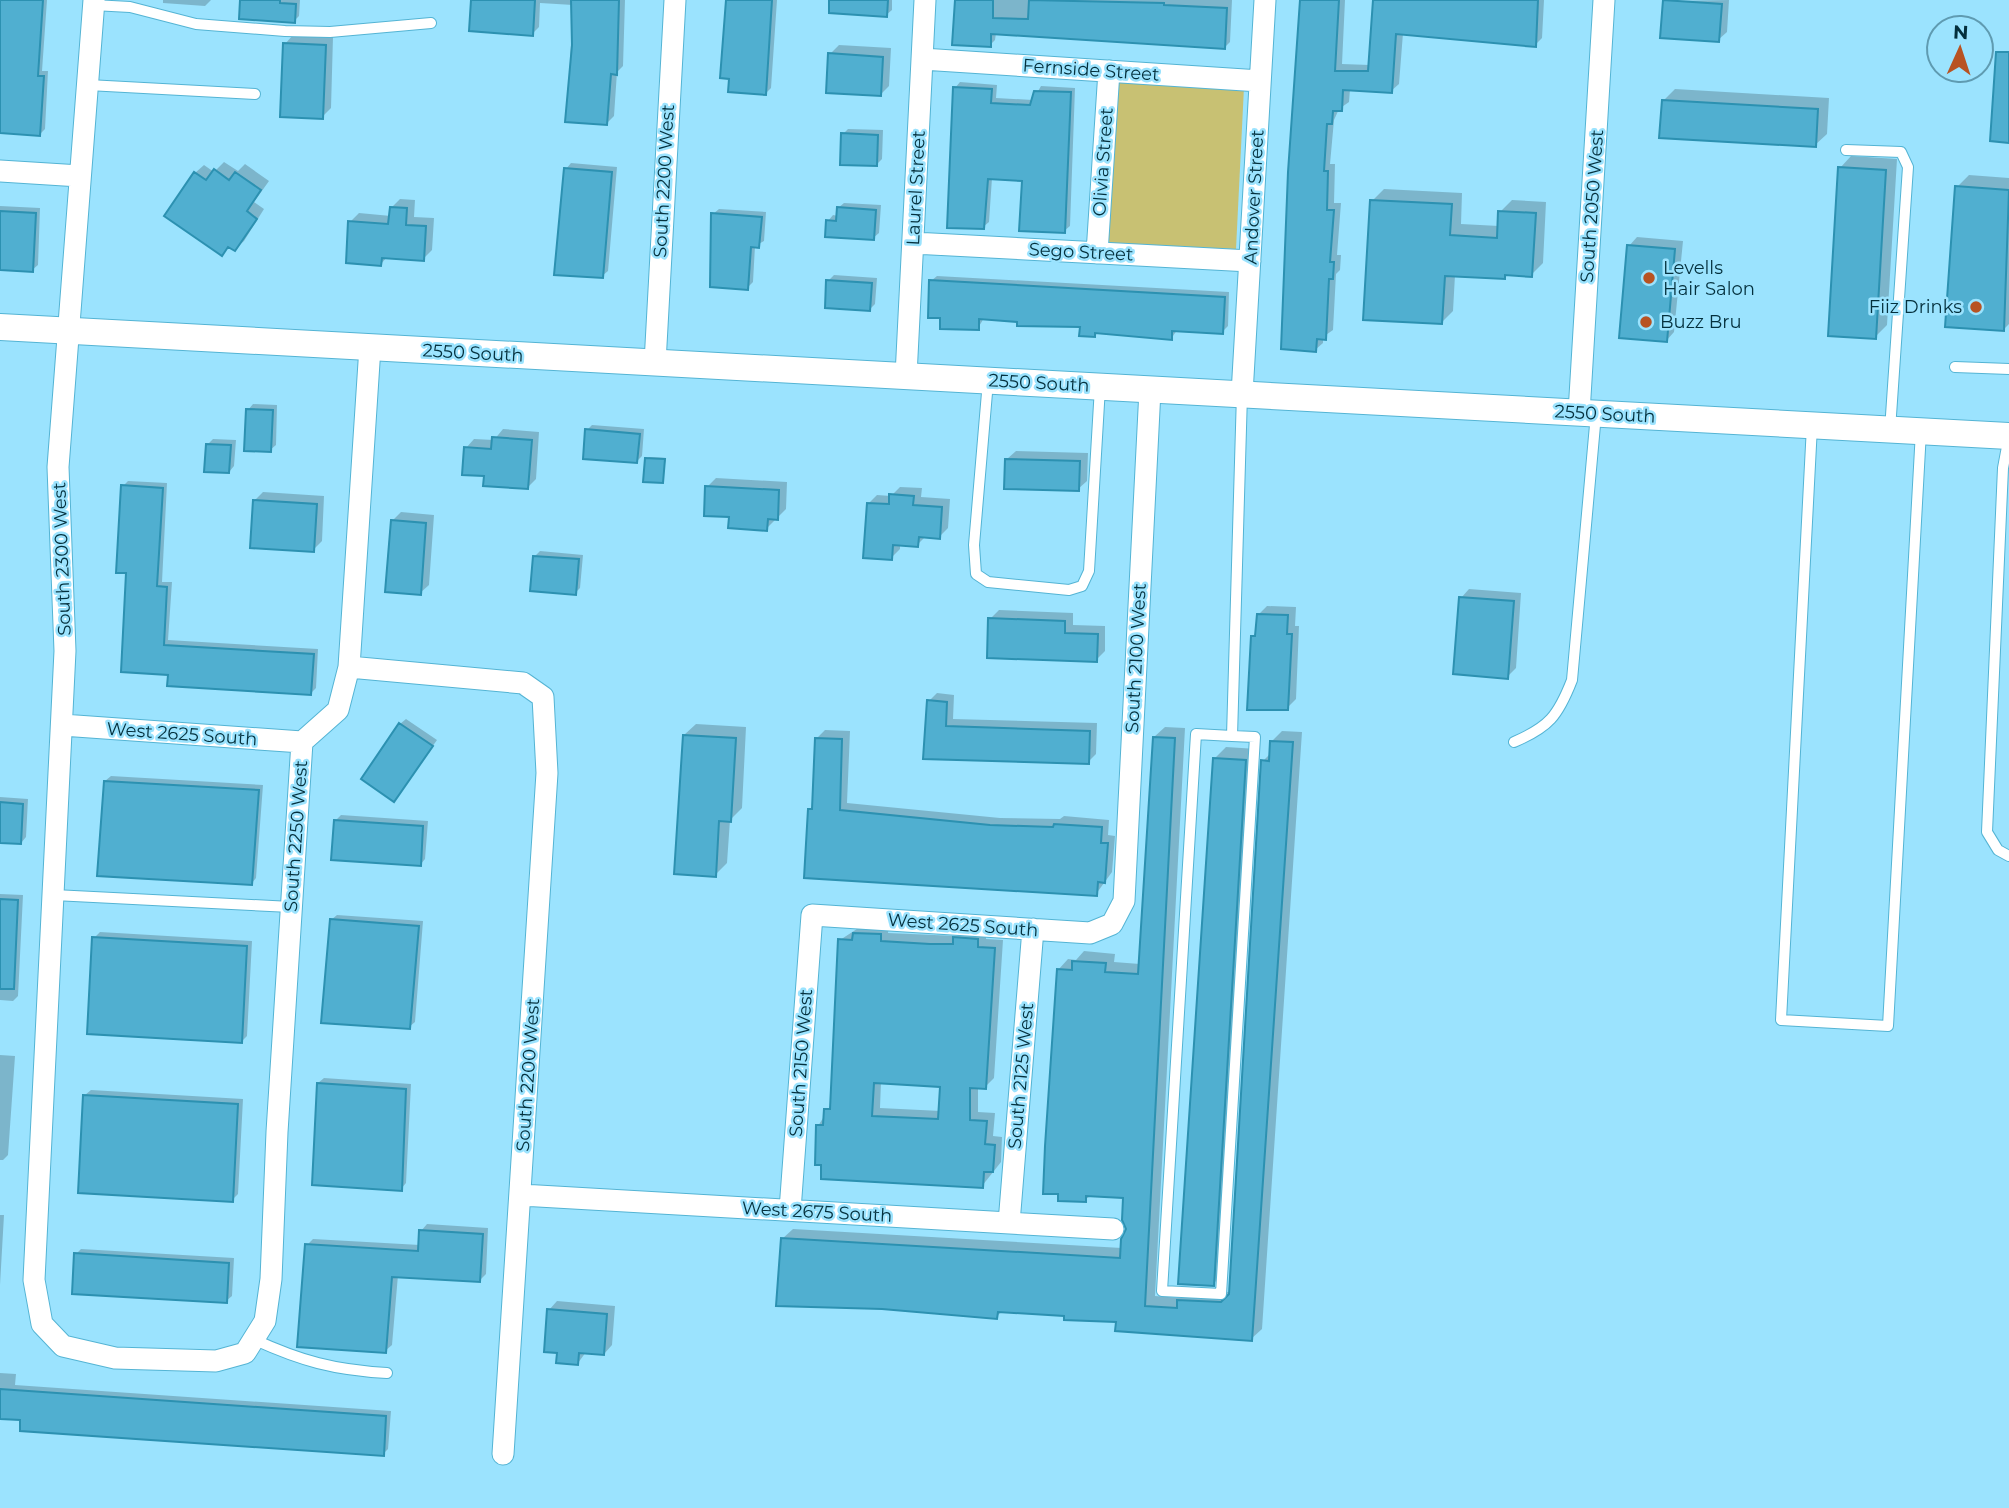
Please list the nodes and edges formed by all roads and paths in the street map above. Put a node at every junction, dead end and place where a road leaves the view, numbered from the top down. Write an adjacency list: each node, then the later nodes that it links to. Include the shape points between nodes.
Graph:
1 (675, 0): 21 (street, South 2200 West)
2 (925, 0): 7 (street, Laurel Street)
3 (1265, 0): 9 (street, Andover Street)
4 (1604, 0): 29 (street, South 2050 West)
5 (93, 3): 6 (lane, via 130,7 195,24 285,32); 10 (street, South 2300 West)
6 (431, 23)
7 (922, 59): 8 (street, Fernside Street); 15 (street, Laurel Street)
8 (1109, 71): 9 (street, Fernside Street); 16 (street, Olivia Street)
9 (1260, 81): 17 (street, Andover Street)
10 (88, 85): 11 (lane); 14 (street, South 2300 West)
11 (255, 94)
12 (1846, 150): 31 (lane, via 1901,152 1908,167)
13 (0, 171): 14 (street)
14 (80, 176): 19 (street, South 2300 West)
15 (913, 243): 16 (street, Sego Street); 24 (street, Laurel Street)
16 (1097, 253): 17 (street, Sego Street)
17 (1250, 261): 28 (street, Andover Street)
18 (0, 327): 19 (street, 2550 South)
19 (69, 330): 20 (street, 2550 South); 38 (street, South 2300 West, via 58,467 65,651)
20 (370, 347): 21 (street, 2550 South); 37 (street, South 2250 West)
21 (655, 363): 24 (street, 2550 South)
22 (1955, 367): 23 (lane)
23 (2009, 369)
24 (906, 376): 25 (street, 2550 South)
25 (988, 381): 26 (street, 2550 South); 26 (lane, via 974,545 976,574 988,582 1069,590 1082,586 1089,571)
26 (1100, 387): 27 (street, 2550 South)
27 (1150, 390): 28 (street, 2550 South); 46 (street, South 2100 West, via 1124,901)
28 (1242, 394): 29 (street, 2550 South); 39 (lane)
29 (1588, 413): 30 (street, 2550 South); 41 (lane, via 1572,681 1562,706 1542,730)
30 (1812, 426): 31 (street, 2550 South); 32 (lane, via 1781,1020 1888,1026)
31 (1890, 430): 32 (street, 2550 South)
32 (1921, 431): 33 (street, 2550 South)
33 (2009, 435): 34 (lane, via 2003,468)
34 (2005, 531): 35 (lane)
35 (1997, 598): 36 (lane); 42 (lane, via 1987,832 1998,850)
36 (2009, 599)
37 (349, 667): 40 (street, South 2250 West, via 338,710); 48 (street, South 2200 West, via 523,683 543,697 547,773)
38 (62, 725): 40 (street, West 2625 South); 43 (street, South 2300 West)
39 (1232, 736): 39 (lane, via 1255,737 1221,1294 1162,1291 1196,734)
40 (302, 742): 44 (street, South 2250 West)
41 (1514, 742)
42 (2009, 856)
43 (54, 895): 44 (lane); 52 (street, South 2300 West, via 34,1280 42,1324 63,1346 115,1358 216,1360 245,1353)
44 (292, 907): 52 (street, South 2250 West, via 271,1279 265,1321)
45 (812, 915): 47 (street, West 2625 South); 49 (street, South 2150 West)
46 (1112, 923): 47 (street, West 2625 South, via 1090,933)
47 (1033, 929): 50 (street, South 2125 West)
48 (521, 1195): 49 (street, West 2675 South); 54 (street, South 2200 West)
49 (790, 1210): 50 (street, West 2675 South)
50 (1009, 1223): 51 (street, West 2675 South)
51 (1113, 1229)
52 (253, 1339): 53 (lane, via 306,1362 342,1371)
53 (387, 1373)
54 (503, 1454)

